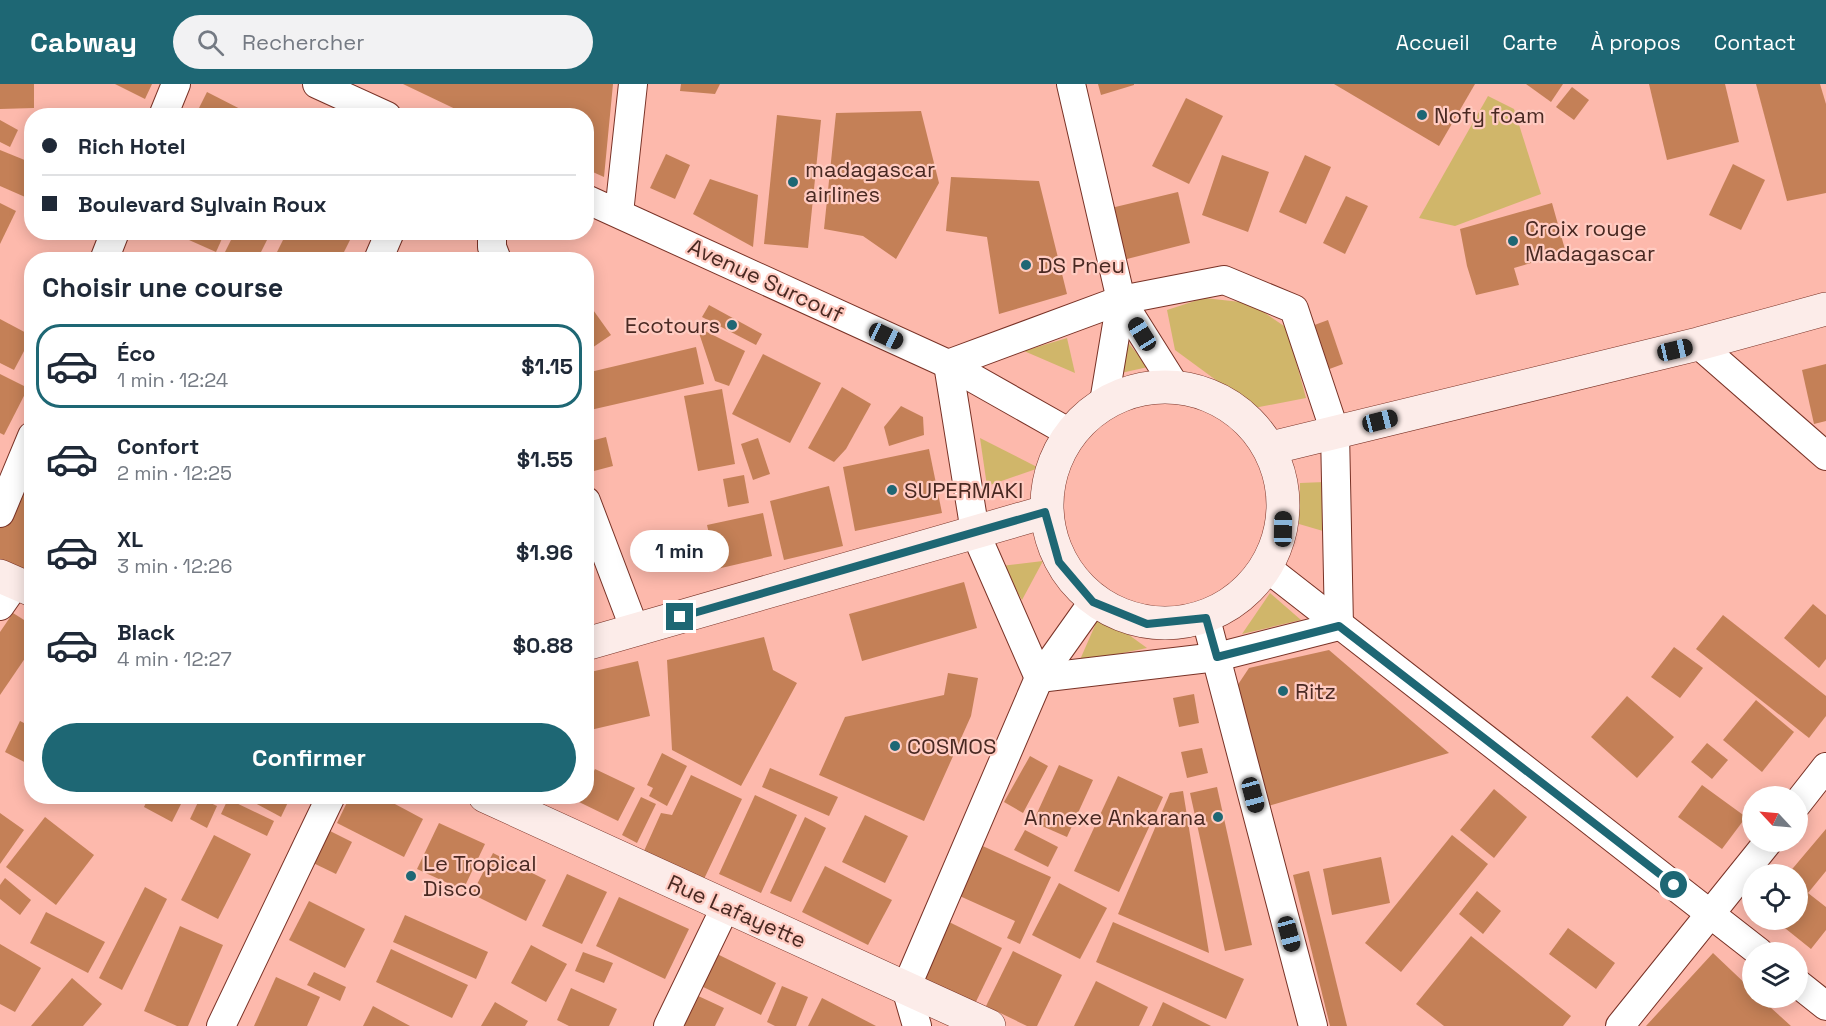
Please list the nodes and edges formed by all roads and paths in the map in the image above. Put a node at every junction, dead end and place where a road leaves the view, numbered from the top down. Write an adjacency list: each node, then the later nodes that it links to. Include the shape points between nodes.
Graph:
1 (176, 84): 5 (street)
2 (316, 84): 6 (street)
3 (633, 84): 8 (street)
4 (1071, 84): 9 (street)
5 (166, 108)
6 (369, 108)
7 (594, 202): 8 (street, Avenue Surcouf)
8 (619, 213): 12 (street, Avenue Surcouf)
9 (1121, 300): 12 (street); 13 (street); 14 (street); 15 (street, via 1224,280 1294,309)
10 (1826, 309): 11 (main road)
11 (1698, 344): 15 (main road); 19 (street)
12 (948, 364): 16 (street, Avenue Surcouf); 23 (street)
13 (1175, 386): 14 (main road); 17 (main road, via 1213,395 1247,417)
14 (1104, 402): 16 (main road)
15 (1335, 432): 17 (main road); 27 (street)
16 (1070, 433): 20 (main road, via 1050,470)
17 (1271, 448): 24 (main road, via 1284,488 1283,529)
18 (24, 455): 21 (street)
19 (1826, 456)
20 (1045, 512): 23 (main road); 25 (main road, via 1059,562)
21 (0, 513)
22 (594, 522): 28 (street)
23 (975, 532): 28 (main road); 31 (street)
24 (1267, 568): 26 (main road, via 1241,599); 27 (street)
25 (1093, 602): 26 (main road, via 1147,624); 31 (street)
26 (1206, 618): 30 (street)
27 (1339, 626): 30 (street); 38 (street)
28 (634, 630): 29 (main road)
29 (594, 642)
30 (1217, 657): 31 (street); 47 (street)
31 (1040, 678): 40 (street)
32 (1826, 767): 33 (street)
33 (1808, 790)
34 (327, 804): 43 (street)
35 (503, 804): 37 (main road, Rue Lafayette)
36 (1760, 852): 38 (street)
37 (726, 906): 40 (main road, Rue Lafayette); 44 (street)
38 (1712, 914): 39 (street); 48 (street)
39 (1747, 942)
40 (906, 988): 45 (street); 46 (main road, Rue Lafayette)
41 (1808, 992): 42 (street)
42 (1826, 1006)
43 (221, 1026)
44 (668, 1026)
45 (917, 1026)
46 (989, 1026)
47 (1314, 1026)
48 (1620, 1026)

